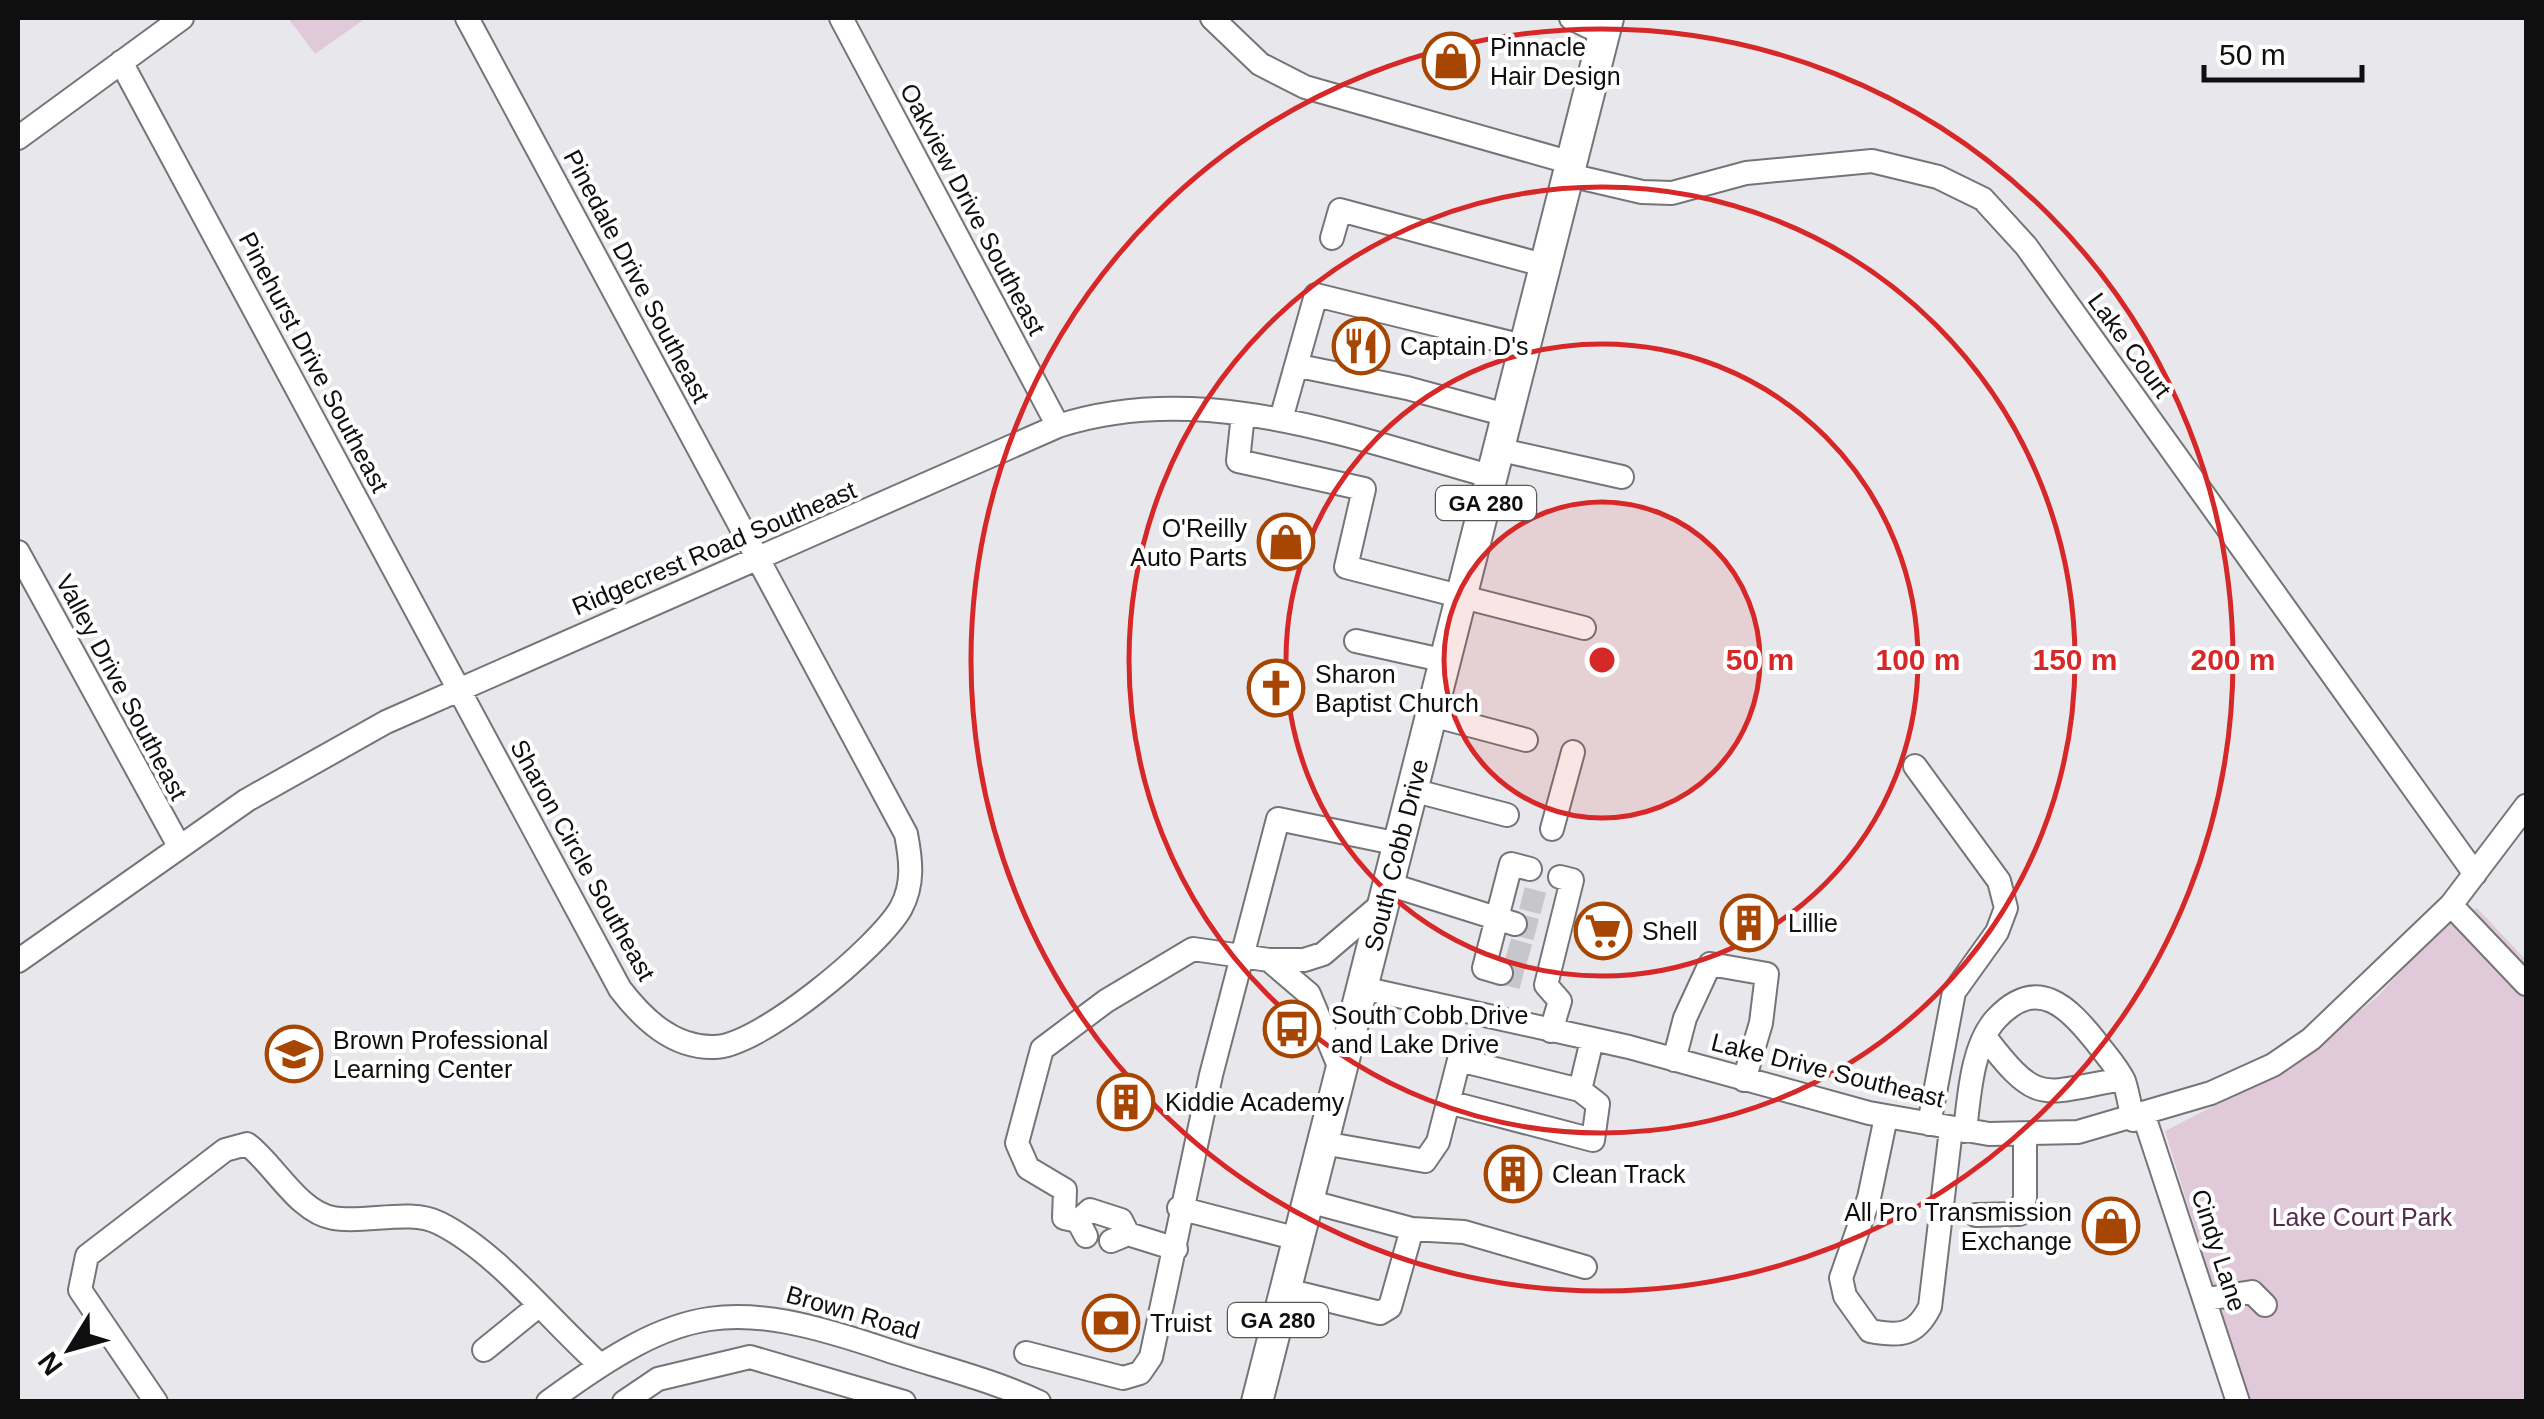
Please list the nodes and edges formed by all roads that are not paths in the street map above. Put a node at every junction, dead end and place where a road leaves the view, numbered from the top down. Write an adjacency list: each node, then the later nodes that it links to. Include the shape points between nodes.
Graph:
1 (182, 18): 7 (street)
2 (468, 18): 21 (street, Pinedale Drive Southeast)
3 (841, 18): 17 (street, Oakview Drive Southeast)
4 (1212, 18): 9 (street, Lake Court, via 1260,64 1305,88)
5 (1571, 18): 6 (street)
6 (1606, 26): 9 (main road, South Cobb Drive / GA 280)
7 (120, 62): 8 (street); 26 (street, Pinehurst Drive Southeast)
8 (18, 138)
9 (1571, 169): 11 (main road, South Cobb Drive / GA 280); 38 (street, Lake Court, via 1672,193 1746,172 1872,162 1938,176 1983,199 2026,246)
10 (1332, 238): 11 (street, via 1340,210)
11 (1547, 266): 12 (main road, South Cobb Drive / GA 280)
12 (1528, 347): 13 (street, via 1316,294); 15 (main road, South Cobb Drive / GA 280)
13 (1299, 366): 15 (street); 16 (street)
14 (1243, 414): 16 (street, Ridgecrest Road Southeast); 17 (street, Ridgecrest Road Southeast, via 1126,408); 22 (street, via 1238,461 1364,489 1346,567)
15 (1510, 416): 18 (main road, South Cobb Drive / GA 280)
16 (1281, 419): 18 (street, Ridgecrest Road Southeast)
17 (1058, 426): 21 (street, Ridgecrest Road Southeast)
18 (1497, 463): 19 (street, Ridgecrest Road Southeast); 22 (main road, South Cobb Drive / GA 280)
19 (1622, 477)
20 (18, 552): 36 (street, Valley Drive Southeast)
21 (758, 560): 26 (street, Ridgecrest Road Southeast); 26 (street, Sharon Circle Southeast, via 897,814 911,870 890,924 748,1037 716,1048 688,1044 636,1010 603,961)
22 (1462, 596): 23 (street); 25 (main road, South Cobb Drive / GA 280)
23 (1584, 628)
24 (1356, 641): 25 (street)
25 (1446, 661): 27 (main road, South Cobb Drive / GA 280)
26 (459, 688): 36 (street, Ridgecrest Road Southeast, via 315,759)
27 (1432, 715): 28 (street); 31 (main road, South Cobb Drive / GA 280)
28 (1526, 740)
29 (1573, 752): 34 (street)
30 (1914, 766): 60 (street, via 1998,880 2006,908 1954,992)
31 (1412, 790): 33 (street); 35 (main road, South Cobb Drive / GA 280)
32 (2526, 806): 38 (street, Lake Drive Southeast)
33 (1507, 816)
34 (1552, 829)
35 (1399, 844): 40 (main road, South Cobb Drive / GA 280); 43 (street, via 1278,819)
36 (179, 846): 45 (street, Ridgecrest Road Southeast)
37 (1530, 869): 42 (street, via 1511,864)
38 (2475, 874): 41 (street, Lake Drive Southeast)
39 (1560, 877): 49 (street, via 1572,880 1540,983 1560,1002)
40 (1386, 893): 42 (street); 44 (street, via 1323,954); 48 (main road, South Cobb Drive / GA 280)
41 (2451, 906): 47 (street); 59 (street, Lake Drive Southeast, via 2292,1053 2232,1084)
42 (1506, 921): 46 (street, via 1484,968)
43 (1243, 953): 44 (street); 64 (street); 68 (street, via 1192,949 1042,1049 1017,1143 1028,1168 1065,1190 1076,1225 1090,1210 1121,1220 1119,1238)
44 (1269, 960): 53 (street, via 1308,994)
45 (18, 961)
46 (1501, 973)
47 (2526, 984)
48 (1362, 988): 49 (street, Lake Drive Southeast); 53 (main road, South Cobb Drive / GA 280)
49 (1551, 1031): 51 (street, Lake Drive Southeast)
50 (1985, 1036): 54 (street, via 2032,1090); 54 (street, via 2017,1004 2038,997 2056,1001); 60 (street)
51 (1592, 1040): 52 (street, Lake Drive Southeast); 56 (street)
52 (1674, 1060): 55 (street, Lake Drive Southeast); 55 (street, via 1710,964 1767,974)
53 (1341, 1072): 62 (main road, South Cobb Drive / GA 280)
54 (2123, 1079): 59 (street, Cindy Lane)
55 (1744, 1080): 58 (street, Lake Drive Southeast)
56 (1580, 1090): 57 (street, via 1459,1060); 57 (street, via 1598,1104 1593,1140)
57 (1448, 1102): 62 (street, via 1438,1142 1425,1161)
58 (1886, 1116): 60 (street, Lake Drive Southeast); 60 (street, via 1869,1198 1841,1278 1845,1296 1870,1331 1904,1335 1920,1327 1930,1307)
59 (2138, 1118): 61 (street, Lake Drive Southeast); 71 (street, Cindy Lane)
60 (1948, 1128): 61 (street, Lake Drive Southeast)
61 (2025, 1135): 65 (street, via 2026,1198 2019,1214)
62 (1323, 1143): 63 (main road, South Cobb Drive / GA 280)
63 (1308, 1201): 66 (street); 67 (main road, South Cobb Drive / GA 280)
64 (1179, 1208): 67 (street); 68 (street)
65 (1976, 1216)
66 (1412, 1229): 69 (street, via 1464,1232); 70 (street, via 1390,1307 1380,1312)
67 (1298, 1238): 70 (main road, South Cobb Drive / GA 280)
68 (1176, 1249): 76 (street, via 1151,1357 1140,1373 1123,1378)
69 (1585, 1267)
70 (1286, 1290): 86 (main road, South Cobb Drive / GA 280)
71 (2207, 1298): 72 (street, via 2252,1292); 87 (street, Cindy Lane)
72 (2265, 1304)
73 (537, 1307): 75 (street); 78 (street); 80 (street, via 479,1245 434,1220 329,1218 247,1144 225,1150 87,1256 80,1290)
74 (745, 1315): 77 (street); 78 (street, Brown Road, via 680,1325); 79 (street, Brown Road, via 834,1331)
75 (484, 1350)
76 (1026, 1353)
77 (750, 1357): 82 (street, via 658,1379); 83 (street)
78 (598, 1364): 81 (street, Brown Road)
79 (1015, 1390): 84 (street); 85 (street, Brown Road)
80 (156, 1402)
81 (548, 1402)
82 (624, 1402)
83 (904, 1402)
84 (990, 1402)
85 (1039, 1402)
86 (1257, 1402)
87 (2238, 1402)

